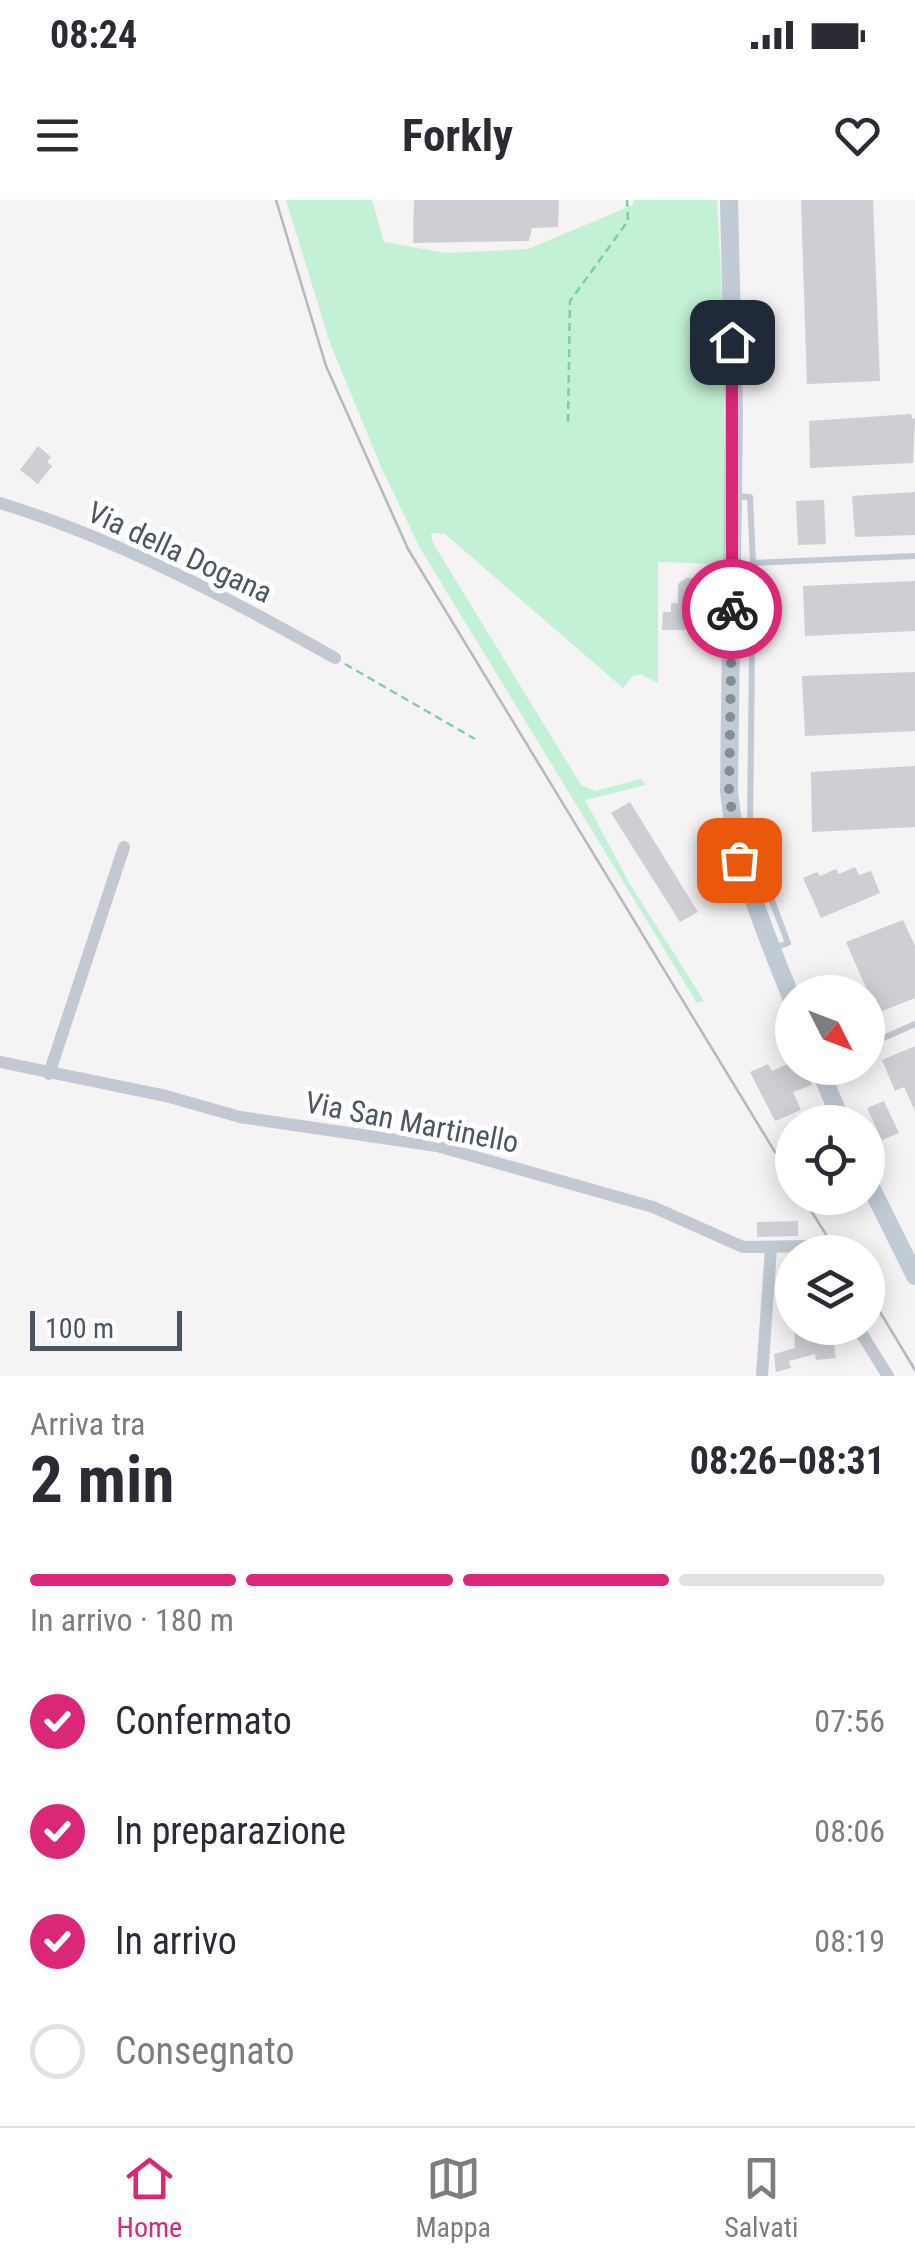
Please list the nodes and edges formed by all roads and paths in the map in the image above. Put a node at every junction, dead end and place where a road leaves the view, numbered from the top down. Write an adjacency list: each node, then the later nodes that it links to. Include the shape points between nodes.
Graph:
1 (627, 200): 3 (path, via 628,221 570,301)
2 (729, 200): 4 (main road)
3 (568, 422)
4 (734, 496): 7 (lane, via 750,497); 11 (main road, via 728,739 733,831)
5 (0, 503): 8 (street, Via della Dogana, via 144,560)
6 (915, 556): 7 (lane)
7 (753, 564): 11 (lane, via 750,826 788,943)
8 (335, 658): 9 (path)
9 (475, 739)
10 (124, 847): 16 (street)
11 (772, 949): 12 (main road)
12 (782, 975)
13 (915, 1024): 14 (lane)
14 (885, 1037)
15 (0, 1062): 16 (street, Via San Martinello)
16 (49, 1074): 18 (street, Via San Martinello, via 240,1117 437,1146 652,1207 738,1246)
17 (885, 1215): 20 (main road)
18 (771, 1248): 19 (street, Via San Martinello); 22 (street)
19 (775, 1248)
20 (913, 1270)
21 (869, 1345): 23 (street)
22 (762, 1376)
23 (888, 1376)

